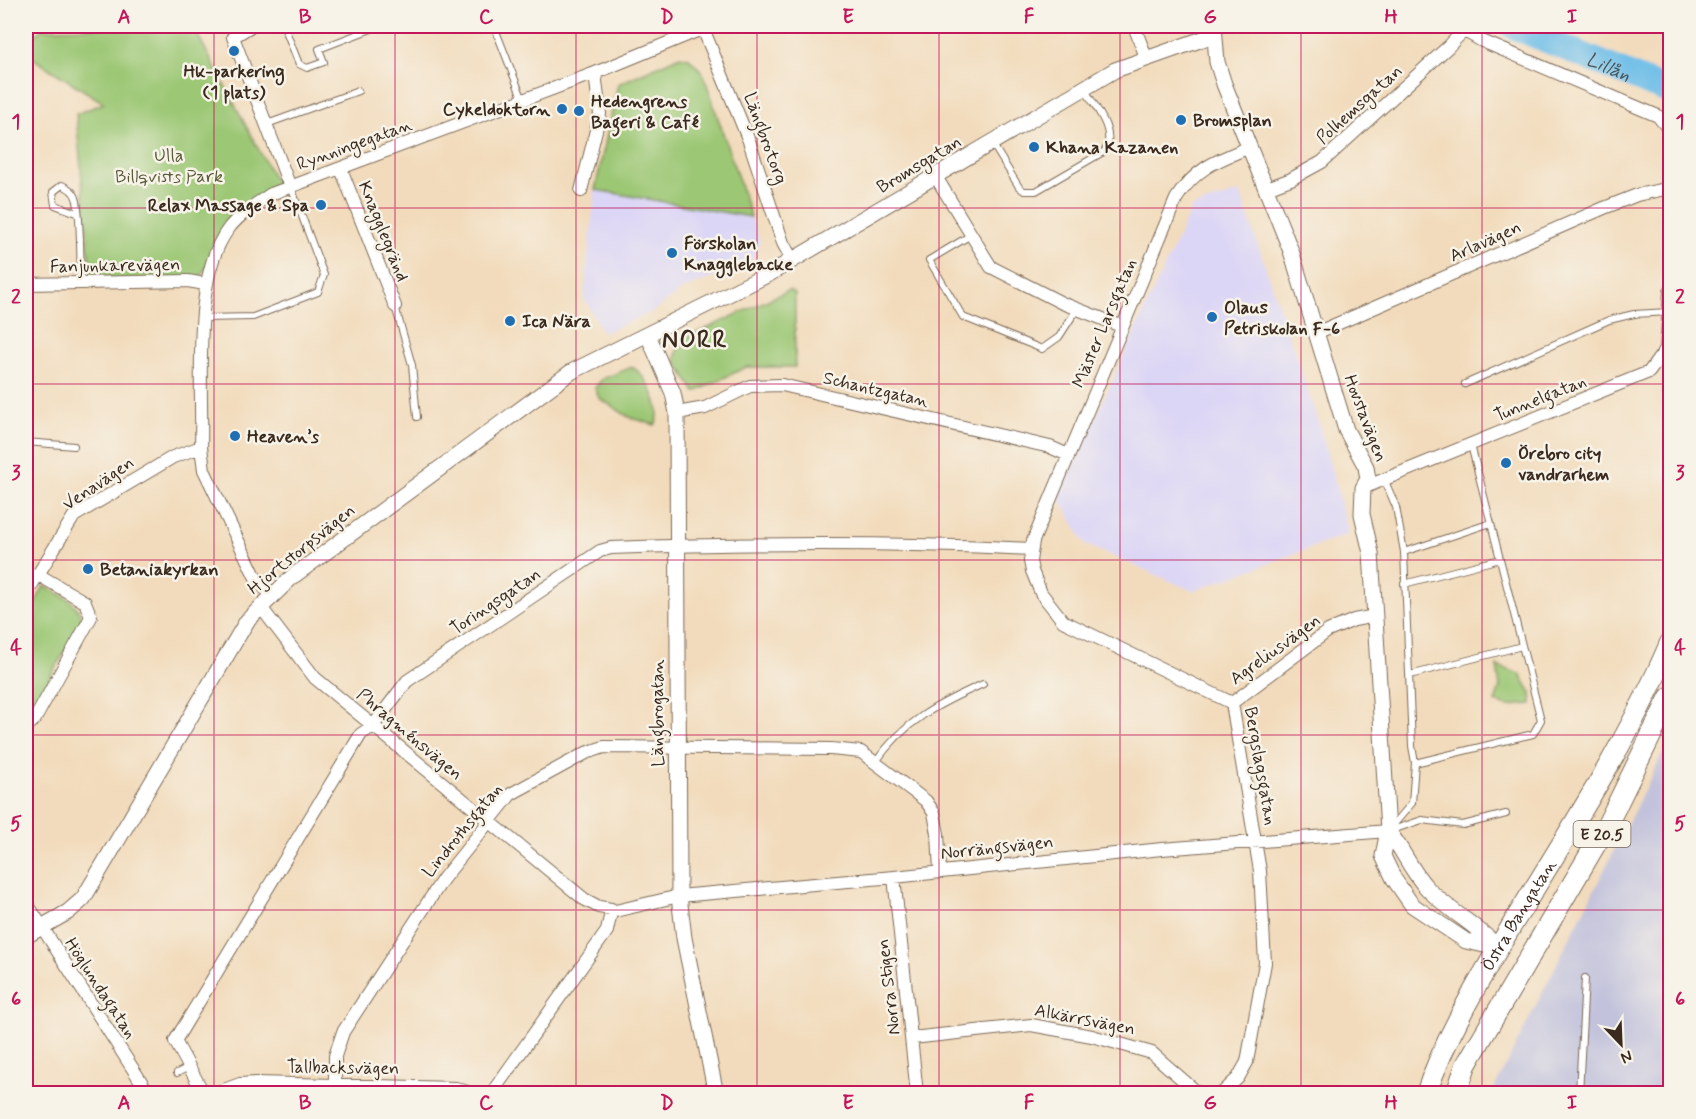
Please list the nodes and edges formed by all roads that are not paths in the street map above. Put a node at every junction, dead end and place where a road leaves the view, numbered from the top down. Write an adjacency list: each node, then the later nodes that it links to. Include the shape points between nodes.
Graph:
1 (251, 26): 14 (street, via 233,37)
2 (284, 26): 3 (lane, via 299,64 307,68 324,62 320,49)
3 (379, 26)
4 (494, 26): 13 (lane)
5 (705, 26): 10 (street, Rynningegatan); 26 (street, Längbrotorg, via 783,243)
6 (1134, 26): 9 (street)
7 (1462, 27): 15 (street, via 1658,116); 21 (street, Polhemsgatan, via 1323,162)
8 (1214, 30): 9 (street, Bromsgatan); 17 (street, Hovstavägen, via 1217,62)
9 (1146, 57): 11 (street, Bromsgatan)
10 (595, 73): 13 (street, Rynningegatan); 23 (street, via 600,114)
11 (1084, 88): 16 (street, Bromsgatan); 16 (lane, via 1108,130 1105,151 1029,192 1019,187)
12 (358, 91): 14 (lane)
13 (523, 100): 18 (street, Rynningegatan)
14 (267, 124): 20 (street)
15 (1671, 131)
16 (992, 143): 19 (street, Bromsgatan)
17 (1250, 147): 21 (street, Hovstavägen); 35 (street, Mäster Larsgatan, via 1198,171 1186,183)
18 (341, 169): 20 (street, Rynningegatan); 31 (street, Knagglegränd)
19 (936, 177): 25 (street); 26 (street, Bromsgatan)
20 (290, 187): 29 (street, Rynningegatan, via 256,204 229,228); 34 (lane, via 324,275 318,292 253,317)
21 (1268, 188): 36 (street, Hovstavägen)
22 (1671, 188): 36 (street, Arlavägen, via 1637,195 1604,208)
23 (581, 191)
24 (77, 213): 24 (lane, via 76,198 69,189 62,185 53,192 55,205); 28 (lane)
25 (971, 235): 32 (street, via 996,270); 32 (lane, via 929,260 963,317 1042,349 1059,337)
26 (793, 261): 37 (street, Bromsgatan)
27 (26, 284): 28 (street, Fanjunkarevägen)
28 (81, 284): 29 (street, Fanjunkarevägen)
29 (205, 284): 34 (street, Rynningegatan)
30 (1671, 292): 33 (street, Tunnelgatan)
31 (395, 306): 40 (lane, via 412,366)
32 (1077, 309): 35 (street)
33 (1670, 312): 38 (lane, via 1609,320); 42 (street, Tunnelgatan, via 1666,350 1648,372)
34 (204, 318): 44 (street, Rynningegatan)
35 (1121, 326): 45 (street, Mäster Larsgatan)
36 (1316, 333): 47 (street, Hovstavägen, via 1346,430 1366,467 1368,478)
37 (648, 335): 39 (street, Längbrogatan, via 673,393); 56 (street, Hjortstorpsvägen, via 594,359 554,383)
38 (1465, 384)
39 (677, 413): 45 (street, Schantzgatan, via 705,408 750,386 782,385 1050,447); 49 (street, Längbrogatan)
40 (417, 417)
41 (26, 442): 43 (lane)
42 (1471, 445): 46 (street, Tunnelgatan); 48 (lane)
43 (74, 446)
44 (201, 447): 53 (street, Venavägen, via 173,457 74,516); 56 (street, via 204,470 257,580)
45 (1068, 455): 50 (street, Mäster Larsgatan)
46 (1385, 481): 47 (street, Tunnelgatan); 51 (lane, via 1396,507)
47 (1363, 489): 58 (street, Hovstavägen, via 1362,514 1371,553)
48 (1491, 523): 51 (lane); 52 (lane)
49 (676, 546): 50 (street, Toringsgatan); 65 (street, Toringsgatan, via 600,551 407,681); 67 (street, Längbrogatan)
50 (1032, 549): 64 (street, Bergslagsgatan, via 1032,571 1041,593 1062,621)
51 (1404, 552): 54 (lane)
52 (1500, 559): 54 (lane); 60 (lane)
53 (37, 574): 55 (street, Venavägen); 66 (street, via 85,602 90,617 35,719)
54 (1404, 584): 61 (lane)
55 (26, 594)
56 (272, 595): 57 (street, Hjortstorpsvägen)
57 (261, 606): 65 (street, Phragménsvägen, via 315,678); 79 (street, Hjortstorpsvägen, via 234,642 83,899)
58 (1375, 616): 64 (street, Agreliusvägen, via 1328,631); 72 (street, Hovstavägen)
59 (1671, 643): 81 (main road, Östra Bangatan / E 20.5, via 1615,754)
60 (1522, 646): 61 (lane); 69 (lane, via 1541,720 1533,734)
61 (1410, 675): 69 (lane)
62 (983, 684): 68 (lane, via 912,721 889,742)
63 (1671, 697): 82 (main road, Östra Bangatan / E 20.5, via 1607,825)
64 (1232, 703): 73 (street, Bergslagsgatan)
65 (373, 726): 71 (street, Phragménsvägen); 85 (street, Toringsgatan, via 361,734 342,764 175,1041)
66 (26, 727)
67 (676, 748): 68 (street, Lindrothsgatan, via 853,750); 71 (street, Lindrothsgatan, via 604,747 586,753 511,794); 76 (street, Längbrogatan)
68 (875, 763): 74 (street, Lindrothsgatan, via 926,801 934,813)
69 (1415, 763): 72 (lane, via 1412,803)
70 (1506, 814): 72 (lane, via 1463,825 1422,820)
71 (487, 821): 78 (street, Phragménsvägen, via 584,899); 87 (street, Lindrothsgatan, via 443,879 343,1032 335,1056)
72 (1388, 831): 73 (street, Norrängsvägen, via 1304,840); 81 (street, via 1426,886); 81 (street, Hovstavägen, via 1383,856 1412,905 1466,941)
73 (1255, 840): 74 (street, Norrängsvägen); 96 (street, Bergslagsgatan, via 1264,938 1262,992 1244,1072)
74 (940, 871): 75 (street, Norrängsvägen)
75 (894, 877): 76 (street, Norrängsvägen); 84 (street, Norra Stigen)
76 (679, 896): 78 (street, Norrängsvägen); 93 (street, Längbrogatan)
77 (26, 902): 79 (street, Höglundagatan)
78 (611, 912): 92 (street, via 607,931)
79 (41, 928): 80 (street, Hjortstorpsvägen); 88 (street, Höglundagatan)
80 (26, 936)
81 (1498, 948): 82 (main road); 97 (main road, Östra Bangatan / E 20.5, via 1434,1069)
82 (1524, 965): 98 (main road, Östra Bangatan / E 20.5, via 1466,1065)
83 (1585, 978): 99 (lane)
84 (912, 1038): 94 (street, Norra Stigen); 95 (street, Alkärrsvägen, via 1031,1025 1092,1036 1152,1053)
85 (189, 1067): 86 (lane); 89 (street)
86 (177, 1073)
87 (335, 1084): 90 (street, Tallbacksvägen, via 240,1084); 91 (street, Tallbacksvägen, via 456,1088)
88 (149, 1094)
89 (204, 1094)
90 (213, 1094)
91 (473, 1094)
92 (491, 1094)
93 (716, 1094)
94 (917, 1094)
95 (1199, 1094)
96 (1221, 1094)
97 (1426, 1094)
98 (1456, 1094)
99 (1579, 1094)

